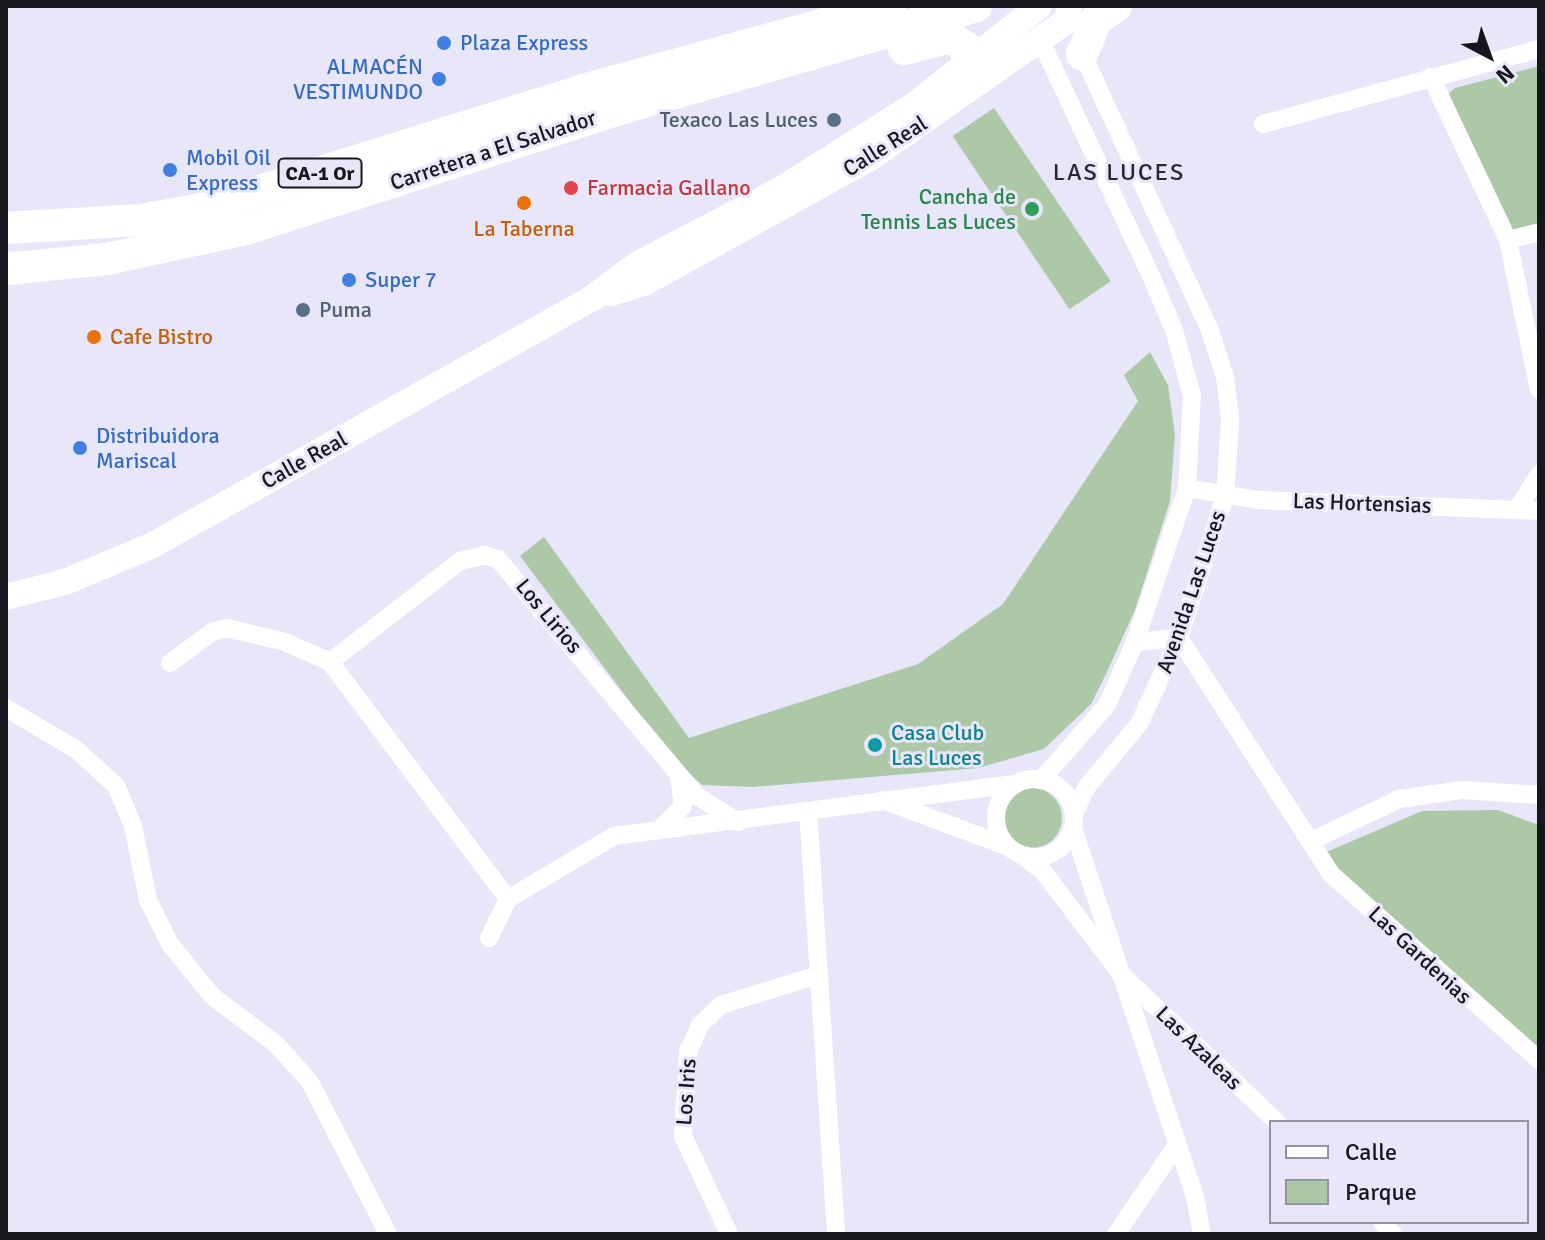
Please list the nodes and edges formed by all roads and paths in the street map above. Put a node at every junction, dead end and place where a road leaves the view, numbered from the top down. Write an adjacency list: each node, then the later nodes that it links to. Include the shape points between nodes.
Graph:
1 (815, 6): 11 (highway, via 636,60)
2 (891, 6): 11 (highway, Carretera a El Salvador / CA-1 Or)
3 (976, 6): 12 (highway, Carretera a El Salvador / CA-1 Or)
4 (1116, 6): 8 (highway, via 1097,19)
5 (1060, 8): 6 (main road, Calle Real); 8 (street, Avenida Las Luces); 9 (main road, Calle Real)
6 (1040, 39): 15 (street, Avenida Las Luces); 20 (main road, Calle Real, via 870,158 646,282)
7 (1539, 49): 10 (street)
8 (1082, 54): 14 (street, Avenida Las Luces)
9 (964, 75): 12 (highway, via 967,48 950,37 740,90); 20 (main road, Calle Real, via 860,140 638,264)
10 (1431, 77): 13 (street); 18 (street)
11 (596, 87): 16 (highway, Carretera a El Salvador / CA-1 Or, via 202,209 141,220)
12 (627, 107): 19 (highway, Carretera a El Salvador / CA-1 Or, via 211,238 90,262)
13 (1263, 124)
14 (1118, 127): 15 (street); 24 (street, Avenida Las Luces, via 1204,315 1225,377 1230,419)
15 (1088, 144): 23 (street, Avenida Las Luces, via 1151,276 1186,367 1192,396)
16 (6, 228)
17 (1539, 232): 18 (street)
18 (1508, 240): 21 (street)
19 (6, 269)
20 (591, 299): 27 (main road, Calle Real, via 151,546 65,582)
21 (1539, 390)
22 (1539, 474): 25 (street)
23 (1187, 488): 24 (street, Las Hortensias); 29 (street, Avenida Las Luces)
24 (1225, 497): 25 (street, Las Hortensias); 28 (street, Avenida Las Luces)
25 (1518, 508): 26 (street, Las Hortensias)
26 (1539, 511)
27 (6, 597)
28 (1179, 638): 29 (street); 39 (street, Avenida Las Luces, via 1139,724 1086,788); 42 (street, Las Gardenias)
29 (1135, 642): 34 (street, Avenida Las Luces, via 1107,705)
30 (330, 662): 31 (street, via 293,645 227,628 212,632); 33 (street, Los Lirios, via 460,561 485,555 508,567); 44 (street)
31 (170, 663)
32 (6, 708): 51 (street, via 77,750 116,786 133,826 148,900 170,944 212,996 276,1044 310,1082)
33 (677, 772): 40 (street, Los Lirios, via 697,796); 41 (street, via 683,806)
34 (1041, 780): 35 (street); 39 (street, via 1064,792)
35 (1017, 784): 37 (street); 43 (street, via 996,813 997,826)
36 (1539, 795): 42 (street, via 1462,790 1399,799)
37 (880, 799): 38 (street); 43 (street)
38 (808, 811): 40 (street); 47 (street)
39 (1074, 821): 43 (street, via 1059,850 1033,858); 46 (street)
40 (738, 822): 41 (street)
41 (661, 828): 44 (street, via 614,836)
42 (1311, 841): 48 (street, Las Gardenias, via 1331,874)
43 (1014, 851): 46 (street, via 1042,870)
44 (508, 899): 45 (street)
45 (489, 938)
46 (1121, 974): 49 (street, Las Azaleas); 50 (street)
47 (818, 975): 52 (street, Los Iris, via 721,1005 700,1025 688,1052 683,1136); 53 (street)
48 (1539, 1060)
49 (1275, 1120)
50 (1177, 1145): 54 (street); 55 (street)
51 (388, 1234)
52 (729, 1234)
53 (836, 1234)
54 (1116, 1234)
55 (1202, 1234)

